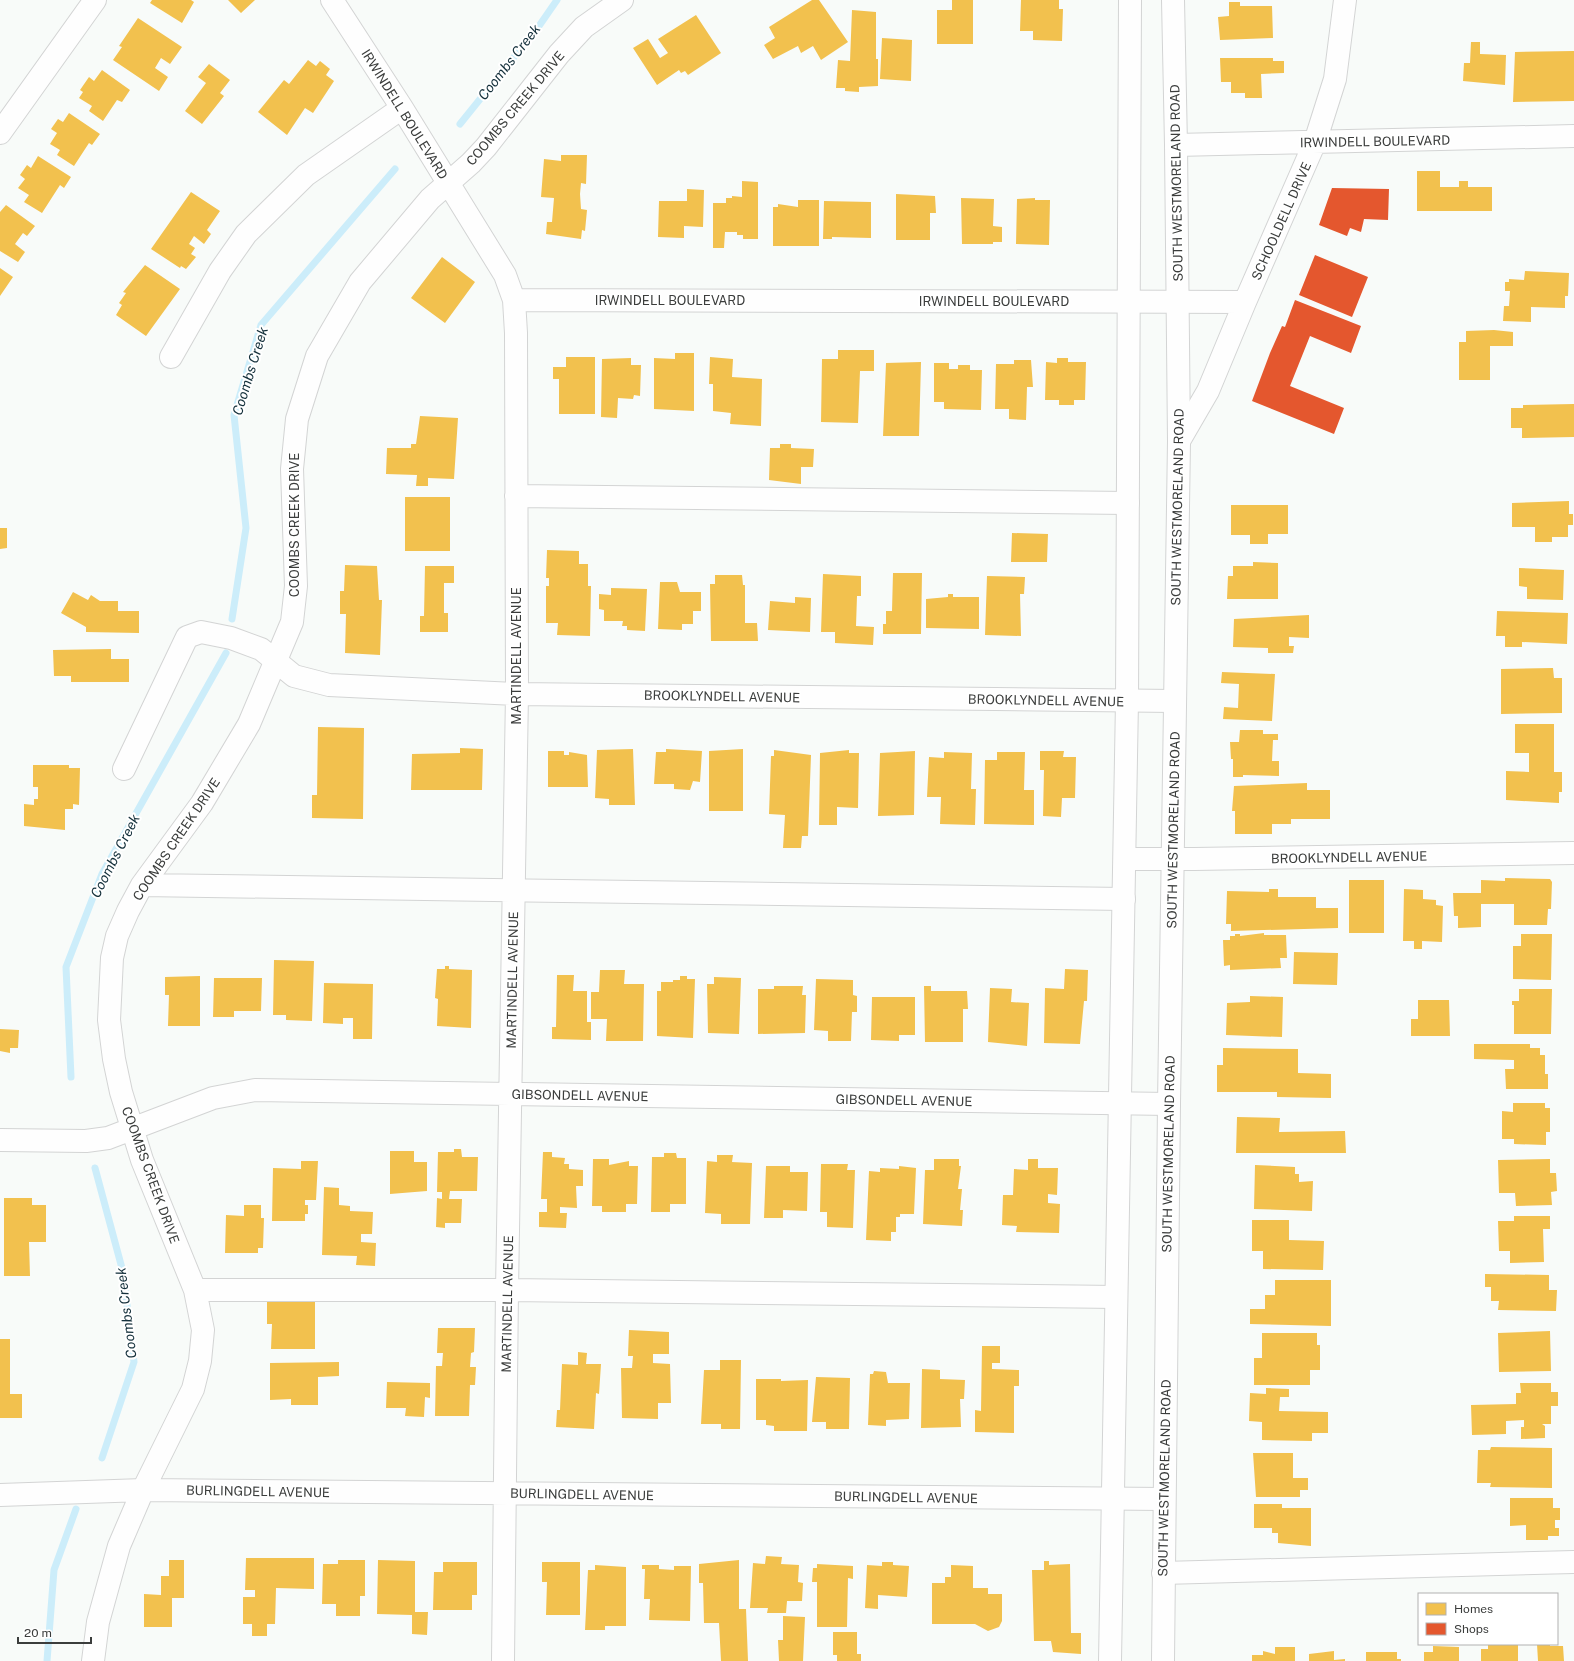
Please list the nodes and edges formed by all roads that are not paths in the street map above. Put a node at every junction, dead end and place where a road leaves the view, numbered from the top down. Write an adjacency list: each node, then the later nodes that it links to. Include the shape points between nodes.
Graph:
1 (95, 0): 8 (street)
2 (332, 0): 7 (street, IRWINDELL BOULEVARD)
3 (622, 0): 12 (street, COOMBS CREEK DRIVE, via 584,27 559,54 486,147)
4 (1130, 0): 14 (street)
5 (1173, 0): 11 (street, SOUTH WESTMORELAND ROAD)
6 (1345, 0): 10 (street, SCHOOLDELL DRIVE, via 1335,80)
7 (402, 108): 12 (street, IRWINDELL BOULEVARD); 17 (street, via 306,175 246,234 220,271)
8 (0, 132)
9 (1574, 136): 10 (street, IRWINDELL BOULEVARD)
10 (1315, 142): 11 (street, IRWINDELL BOULEVARD); 16 (street, SCHOOLDELL DRIVE)
11 (1176, 145): 15 (street, SOUTH WESTMORELAND ROAD)
12 (448, 182): 13 (street, IRWINDELL BOULEVARD, via 505,275); 21 (street, COOMBS CREEK DRIVE, via 430,199 360,282 317,356 298,419 292,469 296,586 292,622)
13 (514, 300): 14 (street, IRWINDELL BOULEVARD); 19 (street, MARTINDELL AVENUE)
14 (1129, 301): 15 (street, IRWINDELL BOULEVARD); 20 (street)
15 (1178, 302): 16 (street); 18 (street, SOUTH WESTMORELAND ROAD)
16 (1245, 302): 18 (street, SCHOOLDELL DRIVE, via 1208,391)
17 (171, 357)
18 (1179, 441): 24 (street, SOUTH WESTMORELAND ROAD)
19 (516, 496): 20 (street); 22 (street, MARTINDELL AVENUE)
20 (1128, 503): 23 (street)
21 (276, 662): 22 (street, BROOKLYNDELL AVENUE, via 294,676 329,685); 25 (street, via 261,648 231,638 201,632 187,637); 29 (street, COOMBS CREEK DRIVE, via 249,724 230,759 202,803)
22 (517, 694): 23 (street, BROOKLYNDELL AVENUE); 30 (street, MARTINDELL AVENUE)
23 (1127, 700): 24 (street, BROOKLYNDELL AVENUE); 27 (street)
24 (1174, 701): 28 (street, SOUTH WESTMORELAND ROAD)
25 (124, 769)
26 (1574, 853): 28 (street, BROOKLYNDELL AVENUE)
27 (1125, 859): 28 (street, BROOKLYNDELL AVENUE); 31 (street)
28 (1172, 859): 34 (street, SOUTH WESTMORELAND ROAD)
29 (142, 885): 30 (street); 35 (street, COOMBS CREEK DRIVE, via 117,936 110,983 109,1020 114,1059)
30 (513, 891): 31 (street); 32 (street, MARTINDELL AVENUE)
31 (1124, 899): 33 (street)
32 (510, 1093): 33 (street, GIBSONDELL AVENUE); 35 (street, GIBSONDELL AVENUE, via 255,1090 213,1098); 38 (street, MARTINDELL AVENUE)
33 (1120, 1104): 34 (street, GIBSONDELL AVENUE); 39 (street)
34 (1169, 1104): 44 (street, SOUTH WESTMORELAND ROAD)
35 (132, 1130): 36 (street, GIBSONDELL AVENUE, via 108,1138 86,1141); 37 (street, COOMBS CREEK DRIVE)
36 (0, 1140)
37 (195, 1290): 38 (street); 40 (street, COOMBS CREEK DRIVE, via 203,1330 200,1361 192,1389)
38 (507, 1290): 39 (street); 41 (street, MARTINDELL AVENUE)
39 (1116, 1297): 43 (street)
40 (143, 1490): 41 (street, BURLINGDELL AVENUE); 42 (street, BURLINGDELL AVENUE); 47 (street, COOMBS CREEK DRIVE, via 118,1546 98,1622)
41 (506, 1493): 43 (street, BURLINGDELL AVENUE); 48 (street, MARTINDELL AVENUE)
42 (0, 1495)
43 (1113, 1499): 44 (street, BURLINGDELL AVENUE); 49 (street)
44 (1164, 1500): 46 (street, SOUTH WESTMORELAND ROAD)
45 (1574, 1562): 46 (street)
46 (1163, 1573): 50 (street, SOUTH WESTMORELAND ROAD)
47 (93, 1661)
48 (503, 1661)
49 (1110, 1661)
50 (1163, 1661)

